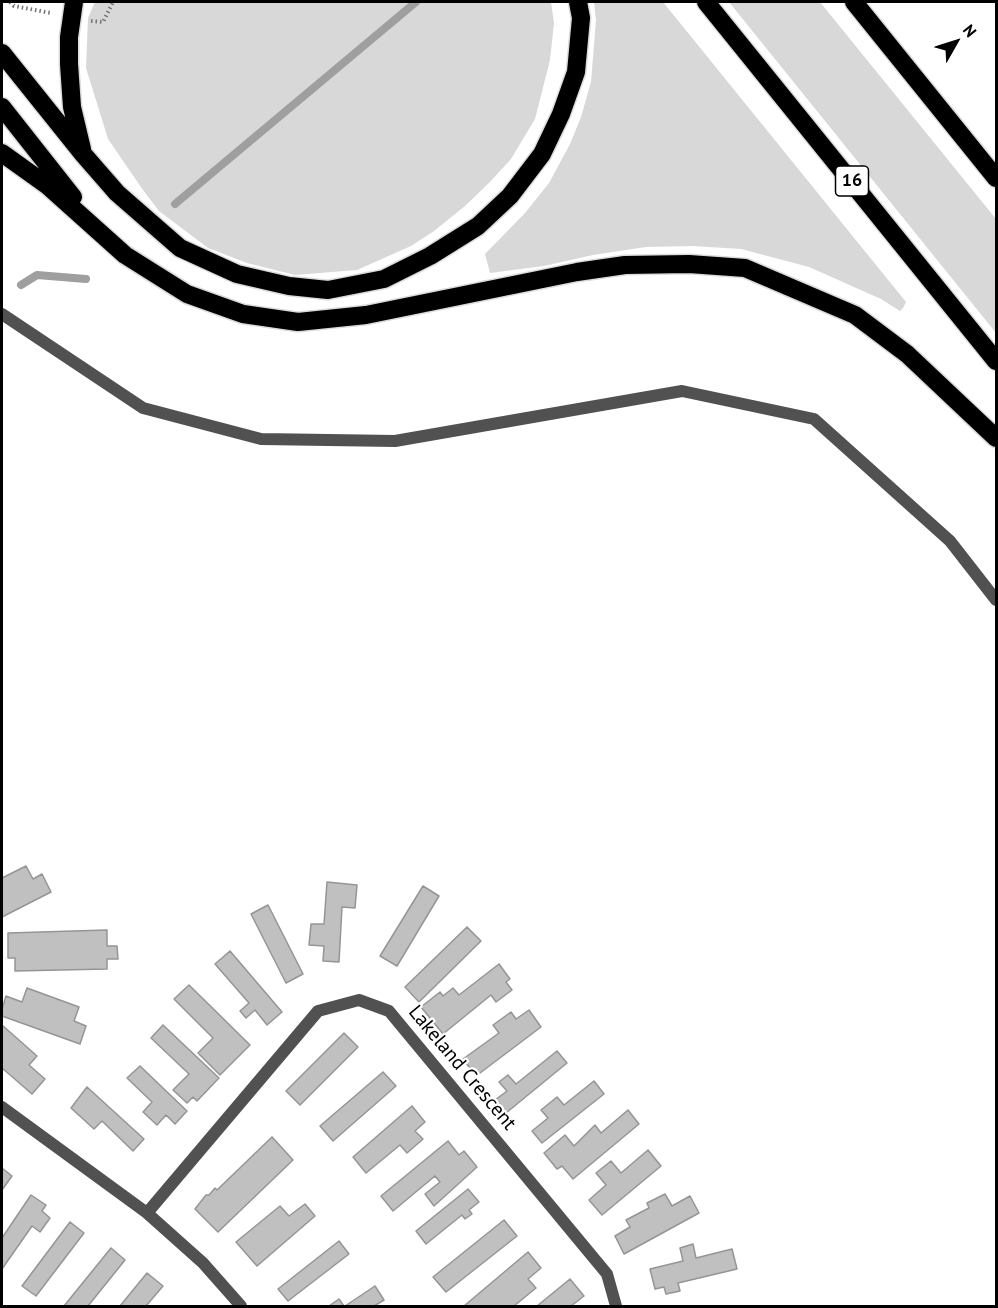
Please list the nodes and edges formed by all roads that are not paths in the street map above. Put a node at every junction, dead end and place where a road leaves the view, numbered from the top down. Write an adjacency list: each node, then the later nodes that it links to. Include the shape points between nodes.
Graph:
1 (74, 2): 8 (highway, via 69,64 72,107)
2 (578, 2): 8 (highway, via 581,18 576,72 542,154 510,196 478,226 384,279 328,290 237,274 180,248 117,193)
3 (706, 2): 12 (highway, 16)
4 (854, 2): 9 (highway)
5 (2, 53): 8 (highway)
6 (2, 107): 10 (highway)
7 (2, 153): 10 (highway)
8 (83, 154)
9 (996, 177)
10 (100, 231): 13 (highway, via 125,255 187,294 243,314 298,322 366,315 625,265 746,268 855,315 907,354)
11 (2, 314): 14 (street, via 143,408 261,439 395,441 682,391 814,419 950,541)
12 (996, 362)
13 (996, 438)
14 (996, 600)
15 (2, 1107): 16 (street)
16 (147, 1213): 17 (street, via 203,1263); 18 (street, Lakeland Crescent, via 318,1011 359,1000 389,1011 607,1274)
17 (241, 1306)
18 (616, 1306)

